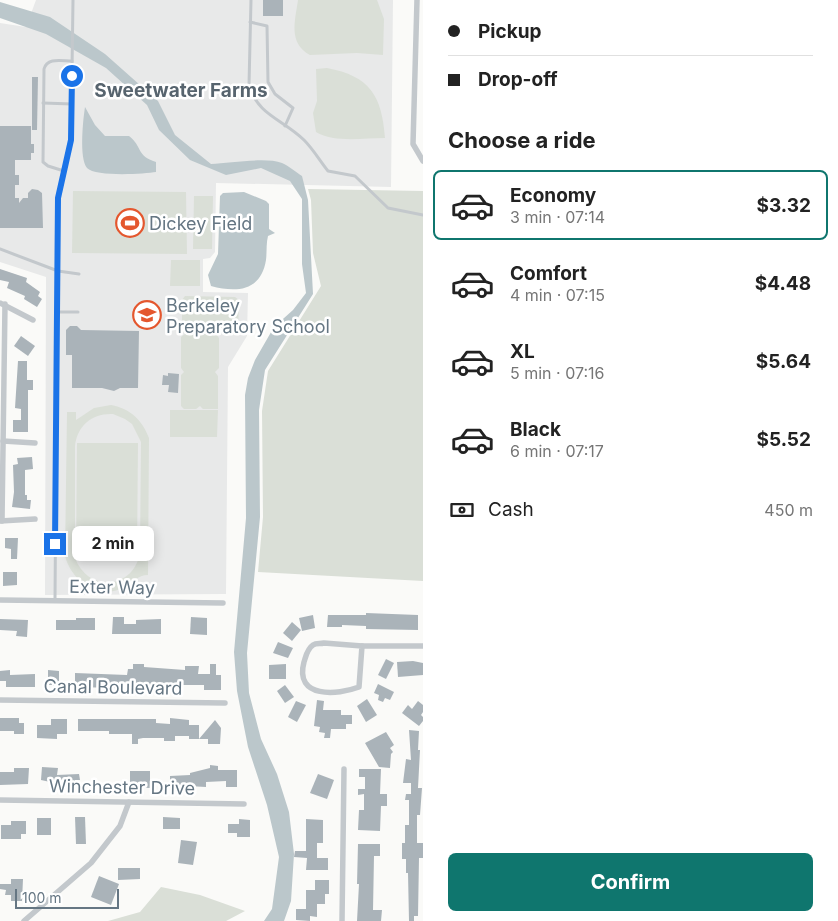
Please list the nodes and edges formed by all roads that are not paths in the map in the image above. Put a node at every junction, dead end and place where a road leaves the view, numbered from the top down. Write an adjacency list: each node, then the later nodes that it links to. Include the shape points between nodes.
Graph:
1 (73, 0): 5 (lane)
2 (251, 0): 4 (lane)
3 (417, 0): 9 (street, via 413,144)
4 (250, 22): 8 (lane, via 249,85 252,96 264,112); 8 (lane, via 267,26 268,82 275,94 293,108)
5 (72, 61): 6 (lane, via 49,61 45,64); 7 (lane)
6 (43, 103): 7 (lane); 10 (lane, via 43,162)
7 (72, 104): 10 (lane, via 71,140)
8 (285, 126): 11 (lane, via 303,139 328,171 355,176 388,208)
9 (423, 161)
10 (64, 171): 13 (lane, via 58,198)
11 (423, 215)
12 (0, 249): 13 (lane)
13 (58, 271): 14 (lane); 16 (lane)
14 (79, 274)
15 (2, 304): 18 (street); 19 (street)
16 (57, 312): 17 (lane); 24 (lane)
17 (78, 312)
18 (33, 320)
19 (3, 441): 20 (street); 22 (street)
20 (35, 443)
21 (34, 519): 22 (street)
22 (1, 521)
23 (0, 600): 24 (street, Exter Way)
24 (55, 602): 25 (street, Exter Way)
25 (223, 603)
26 (362, 646): 26 (street, via 314,644 308,650 303,666 310,688 323,694 359,687); 27 (street)
27 (423, 646)
28 (0, 700): 29 (street, Canal Boulevard)
29 (225, 703)
30 (344, 769): 35 (street)
31 (0, 800): 32 (street, Winchester Drive)
32 (129, 802): 33 (street, Winchester Drive); 34 (street, via 120,826 91,863)
33 (244, 804)
34 (24, 921)
35 (342, 921)

